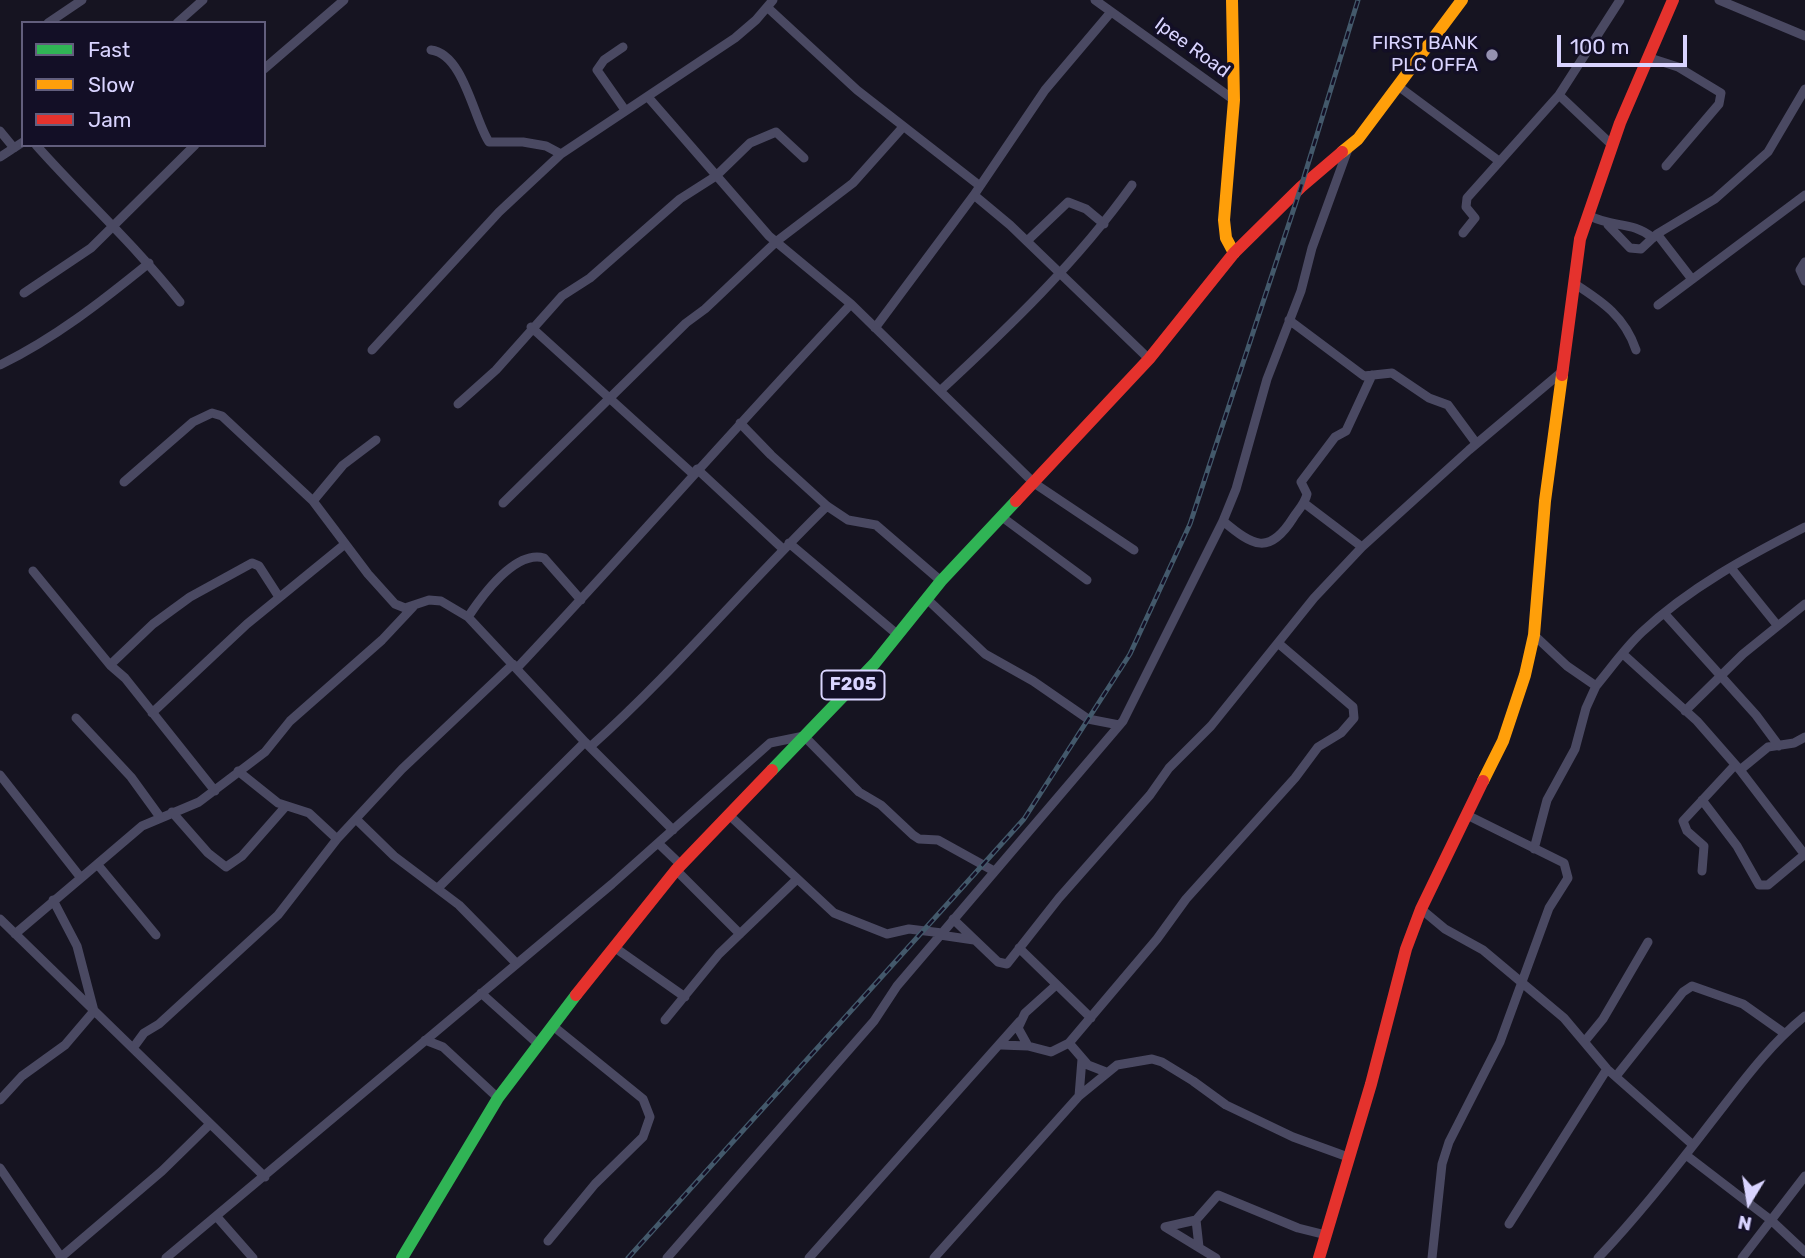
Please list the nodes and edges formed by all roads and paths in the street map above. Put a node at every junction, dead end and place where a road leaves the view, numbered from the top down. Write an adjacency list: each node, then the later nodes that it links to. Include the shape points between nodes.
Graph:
1 (82, 0): 12 (street)
2 (203, 0): 13 (street)
3 (344, 0): 18 (street)
4 (1095, 0): 11 (street, Ipee Road)
5 (1232, 0): 23 (main road)
6 (1462, 0): 19 (main road, F205)
7 (1620, 0): 21 (street)
8 (1673, 0): 17 (main road)
9 (1719, 0): 14 (street)
10 (770, 3): 22 (street, via 747,28); 25 (street, via 857,90)
11 (1111, 12): 23 (street, Ipee Road); 39 (street, via 1045,90)
12 (51, 21)
13 (179, 21)
14 (1805, 36)
15 (623, 47): 24 (street, via 597,70)
16 (431, 50): 33 (street, via 450,61 489,142 546,145)
17 (1650, 58): 28 (main road); 37 (street, via 1678,67 1721,93 1719,104)
18 (266, 67)
19 (1398, 86): 32 (main road, F205); 36 (street)
20 (1805, 89): 48 (street, via 1768,152 1715,200)
21 (1559, 95): 28 (street); 36 (street)
22 (648, 97): 24 (street); 38 (street)
23 (1234, 100): 51 (main road, via 1224,220)
24 (625, 110): 33 (street)
25 (903, 127): 39 (street); 50 (street, via 853,183)
26 (0, 131): 31 (street)
27 (21, 143): 31 (street)
28 (1613, 146): 43 (main road)
29 (38, 147): 46 (street)
30 (193, 147): 46 (street)
31 (14, 148): 34 (street)
32 (1349, 149): 51 (main road, F205, via 1301,187); 62 (street)
33 (561, 154): 65 (street, via 499,212)
34 (0, 157)
35 (804, 158): 38 (street, via 776,132 750,143)
36 (1499, 161): 47 (street, via 1467,198 1466,207 1474,220)
37 (1666, 166)
38 (716, 176): 50 (street); 63 (street, via 680,199)
39 (980, 186): 41 (street)
40 (1132, 186): 44 (street)
41 (974, 195): 49 (street); 64 (street)
42 (1805, 195): 55 (street)
43 (1590, 216): 45 (street); 57 (main road, via 1580,239)
44 (1104, 224): 49 (street, via 1068,202); 54 (street)
45 (1608, 225): 48 (street, via 1643,229); 48 (street, via 1630,248 1640,249)
46 (113, 229): 53 (street); 58 (street)
47 (1463, 233)
48 (1655, 236): 55 (street)
49 (1027, 240): 54 (street)
50 (777, 241): 60 (street); 72 (street)
51 (1234, 253): 67 (main road, F205)
52 (1805, 262): 56 (street, via 1800,270)
53 (149, 263): 59 (street); 68 (street, via 78,320)
54 (1060, 274): 67 (street); 71 (street)
55 (1691, 278): 61 (street)
56 (1805, 281)
57 (1575, 285): 66 (street, via 1607,305 1629,330); 69 (main road)
58 (24, 293)
59 (180, 302)
60 (851, 304): 64 (street); 74 (street)
61 (1658, 305)
62 (1289, 320): 70 (street, via 1358,372); 85 (street)
63 (531, 327): 72 (street); 73 (street, via 496,370)
64 (875, 328): 71 (street)
65 (372, 350)
66 (1636, 350)
67 (1149, 359): 79 (main road, F205)
68 (0, 365)
69 (1565, 368): 76 (street); 104 (main road, via 1545,501)
70 (1372, 375): 76 (street, via 1392,373 1448,405); 82 (street, via 1346,431 1335,437 1304,474)
71 (940, 391): 79 (street)
72 (609, 400): 77 (street); 81 (street)
73 (458, 404)
74 (740, 423): 77 (street); 83 (street)
75 (376, 440): 80 (street, via 343,465)
76 (1476, 443): 89 (street)
77 (695, 471): 88 (street); 97 (street)
78 (124, 482): 80 (street, via 193,422 212,413 222,416)
79 (1034, 483): 84 (main road, F205); 90 (street)
80 (313, 501): 87 (street)
81 (503, 503)
82 (1304, 503): 85 (street, via 1271,543 1247,540); 89 (street)
83 (827, 506): 88 (street); 94 (street, via 848,520 876,525)
84 (1002, 517): 93 (street); 94 (main road, F205)
85 (1223, 522): 114 (street)
86 (1805, 527): 91 (street)
87 (345, 544): 95 (street); 98 (street, via 395,604 405,608)
88 (786, 546): 103 (street); 117 (street, via 648,695)
89 (1362, 547): 105 (street)
90 (1134, 550)
91 (1731, 568): 100 (street); 102 (street)
92 (33, 571): 107 (street)
93 (1087, 580)
94 (942, 581): 96 (main road, F205)
95 (279, 597): 107 (street, via 259,566 252,563 190,597); 112 (street)
96 (927, 599): 103 (main road, F205); 114 (street, via 985,654 1079,714)
97 (581, 600): 101 (street, via 544,558 527,557 488,590); 108 (street)
98 (416, 603): 101 (street, via 442,601); 120 (street, via 382,640 290,721 265,752)
99 (1805, 604): 102 (street)
100 (1664, 613): 106 (street); 109 (street)
101 (468, 617): 108 (street)
102 (1777, 625): 109 (street)
103 (898, 635): 115 (main road, F205)
104 (1534, 635): 110 (street); 127 (main road, via 1503,741)
105 (1278, 643): 153 (street); 161 (street, via 1353,707 1356,715 1341,733 1318,747 1186,899)
106 (1623, 654): 110 (street); 111 (street)
107 (110, 665): 112 (street)
108 (515, 666): 117 (street); 129 (street, via 458,713)
109 (1720, 675): 111 (street); 118 (street)
110 (1596, 686): 133 (street, via 1575,749 1547,800)
111 (1685, 711): 119 (street)
112 (152, 713): 122 (street)
113 (76, 718): 128 (street, via 131,777)
114 (1119, 724): 137 (street)
115 (804, 736): 126 (main road, F205); 130 (street, via 770,743); 137 (street, via 859,792 881,804 913,835 938,839)
116 (1803, 741): 118 (street)
117 (587, 745): 130 (street); 141 (street)
118 (1779, 746): 119 (street, via 1768,747)
119 (1737, 767): 123 (street); 134 (street)
120 (238, 771): 122 (street); 124 (street)
121 (0, 775): 139 (street)
122 (215, 791): 125 (street)
123 (1702, 800): 134 (street, via 1759,885 1768,885); 138 (street, via 1683,821 1686,831 1704,845)
124 (286, 806): 125 (street, via 242,856 226,867); 131 (street, via 309,813)
125 (172, 812): 128 (street)
126 (728, 814): 136 (main road, F205); 140 (street)
127 (1467, 815): 133 (street); 143 (main road)
128 (160, 817): 135 (street, via 142,826)
129 (356, 819): 131 (street); 141 (street, via 394,856)
130 (673, 830): 132 (street)
131 (337, 839): 172 (street, via 278,915 144,1033)
132 (658, 843): 136 (street); 154 (street)
133 (1534, 849): 155 (street, via 1564,863 1568,878 1549,908)
134 (1805, 855)
135 (98, 865): 139 (street); 149 (street)
136 (679, 868): 147 (street); 152 (main road, F205)
137 (994, 871): 144 (street)
138 (1702, 871)
139 (81, 878): 142 (street)
140 (796, 880): 147 (street); 148 (street, via 834,913 870,929 887,934 909,929)
141 (439, 887): 154 (street)
142 (53, 900): 146 (street); 159 (street, via 77,946)
143 (1420, 909): 155 (street); 183 (main road)
144 (953, 919): 148 (street); 150 (street)
145 (2, 923): 146 (street)
146 (15, 934): 159 (street)
147 (740, 934): 158 (street)
148 (941, 934): 150 (street); 199 (street, via 874,1021)
149 (156, 935)
150 (974, 940): 153 (street, via 1001,964 1007,964)
151 (1648, 942): 167 (street)
152 (614, 947): 158 (street); 164 (main road, F205)
153 (1019, 948): 156 (street)
154 (516, 963): 157 (street)
155 (1523, 982): 167 (street); 204 (street, via 1442,1164)
156 (1055, 986): 161 (street); 163 (street)
157 (481, 993): 166 (street); 169 (street)
158 (685, 997): 162 (street)
159 (94, 1010): 172 (street); 179 (street, via 65,1045 22,1076)
160 (1805, 1016): 165 (street)
161 (1091, 1018): 168 (street)
162 (665, 1020)
163 (1021, 1020): 170 (street); 171 (street, via 1019,1032)
164 (553, 1026): 169 (main road, F205); 192 (street, via 643,1099 650,1117 643,1137 595,1184)
165 (1784, 1033): 176 (street, via 1743,1004 1692,986); 181 (street)
166 (425, 1040): 178 (street, via 443,1047); 186 (street)
167 (1585, 1041): 174 (street)
168 (1069, 1043): 171 (street, via 1051,1052); 173 (street)
169 (538, 1044): 178 (main road, F205)
170 (1001, 1045): 171 (street); 200 (street)
171 (1028, 1046)
172 (133, 1048): 180 (street)
173 (1082, 1059): 175 (street); 177 (street)
174 (1607, 1069): 176 (street); 190 (street)
175 (1106, 1072): 177 (street); 183 (street, via 1131,1061 1162,1062 1227,1105 1293,1137)
176 (1617, 1075): 181 (street)
177 (1079, 1096): 201 (street)
178 (498, 1098): 198 (main road, F205)
179 (0, 1100)
180 (209, 1125): 186 (street); 195 (street)
181 (1693, 1145): 182 (street)
182 (1686, 1155): 189 (street); 205 (street)
183 (1349, 1157): 191 (main road)
184 (0, 1168): 195 (street)
185 (1805, 1176): 189 (street)
186 (265, 1177): 187 (street)
187 (217, 1217): 196 (street); 197 (street)
188 (1196, 1220): 191 (street, via 1218,1195); 193 (street); 193 (street, via 1165,1227)
189 (1772, 1221): 194 (street); 206 (street)
190 (1509, 1224)
191 (1326, 1235): 203 (main road)
192 (548, 1241)
193 (1199, 1247): 202 (street)
194 (1805, 1252)
195 (61, 1258)
196 (166, 1258)
197 (253, 1258)
198 (402, 1258)
199 (667, 1258)
200 (809, 1258)
201 (934, 1258)
202 (1216, 1258)
203 (1319, 1258)
204 (1432, 1258)
205 (1598, 1258)
206 (1742, 1258)

